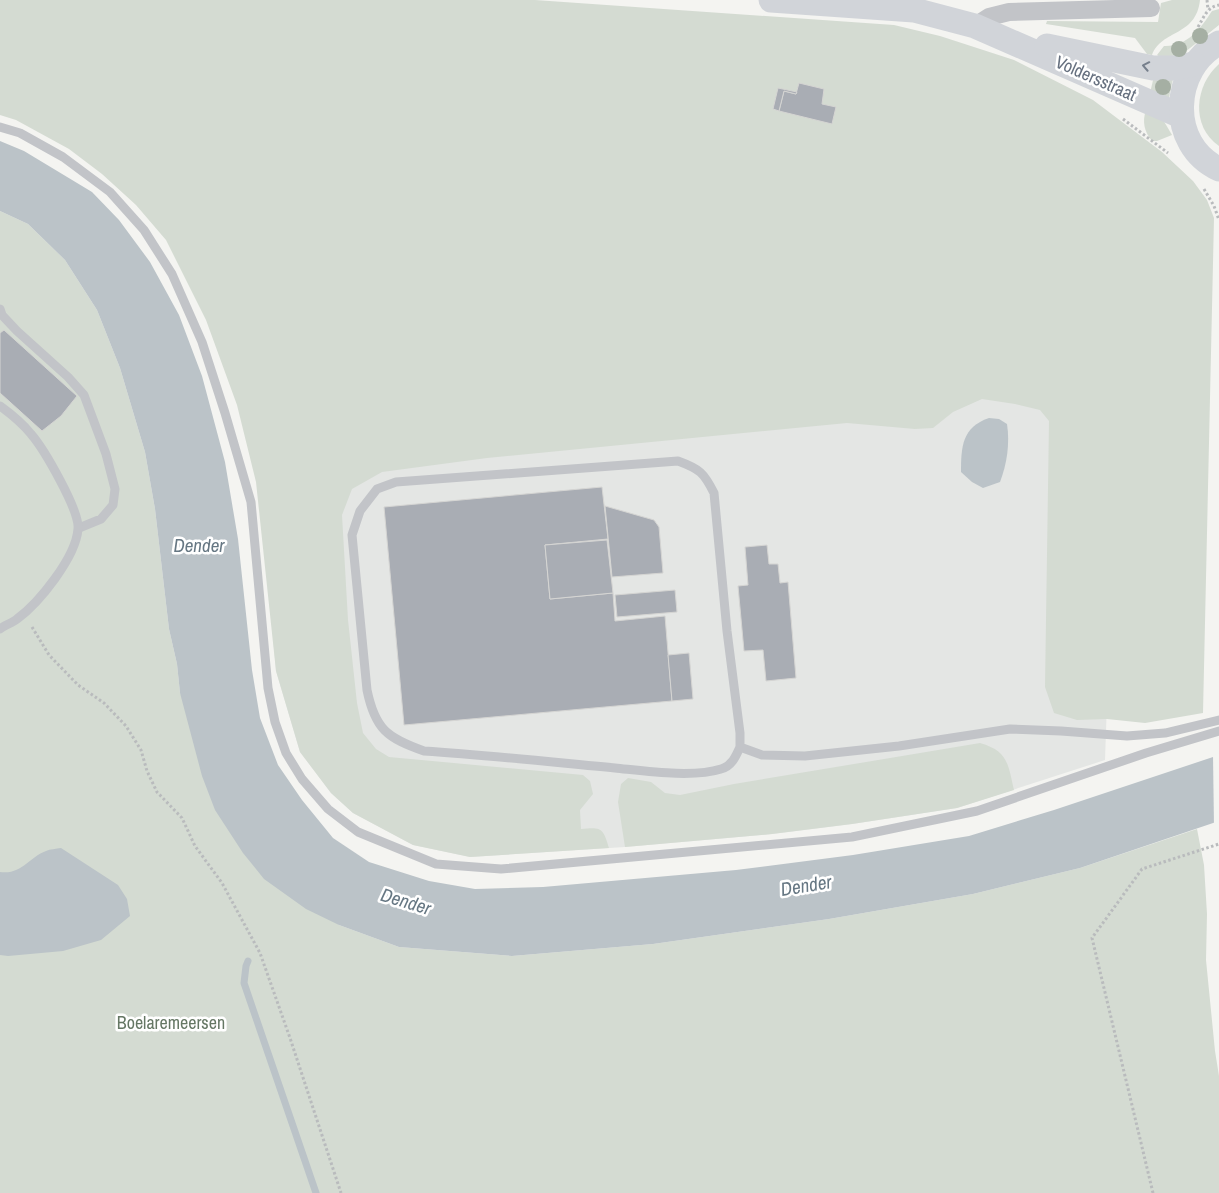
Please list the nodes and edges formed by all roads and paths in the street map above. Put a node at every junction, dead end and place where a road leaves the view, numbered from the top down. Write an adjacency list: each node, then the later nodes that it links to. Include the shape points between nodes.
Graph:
1 (771, 0): 5 (street, Voldersstraat, via 914,10)
2 (1207, 0): 4 (path)
3 (1151, 8): 5 (street, via 1009,12 989,17)
4 (1208, 10)
5 (975, 26): 6 (street, Voldersstraat)
6 (1010, 40): 8 (street, Voldersstraat, one-way to 6, via 1153,68 1070,49); 9 (street, Voldersstraat)
7 (1219, 43): 8 (street)
8 (1194, 64): 9 (street, via 1185,82)
9 (1181, 116): 13 (street, via 1197,152)
10 (1127, 122): 12 (path)
11 (0, 127): 22 (lane, via 20,133 63,157 110,192 144,230 172,274 202,342 250,502 268,688 275,722 286,753 302,779 328,809 358,832 436,864 501,869 852,837 978,811)
12 (1143, 135)
13 (1219, 169)
14 (1219, 208): 15 (path, via 1214,206)
15 (1219, 220)
16 (0, 309): 18 (lane, via 17,331 84,394 106,454 115,489 113,505 101,519)
17 (0, 406): 18 (lane, via 32,434 55,471 75,512)
18 (79, 528): 19 (lane, via 65,564 47,589)
19 (24, 612): 20 (lane); 25 (path, via 49,655 126,726 141,750 157,792 182,818 195,846 222,883 260,953)
20 (0, 628)
21 (1219, 720): 23 (lane, via 1166,733 1127,736 1010,729 805,756 762,755)
22 (1219, 731)
23 (740, 747): 23 (lane, via 714,493 706,478 694,467 678,461 396,482 377,489 360,511 352,535 367,690 371,710 380,727 394,738 424,750 690,773 724,768 735,760)
24 (1219, 844): 26 (path, via 1142,869 1092,938)
25 (340, 1193)
26 (1153, 1193)

